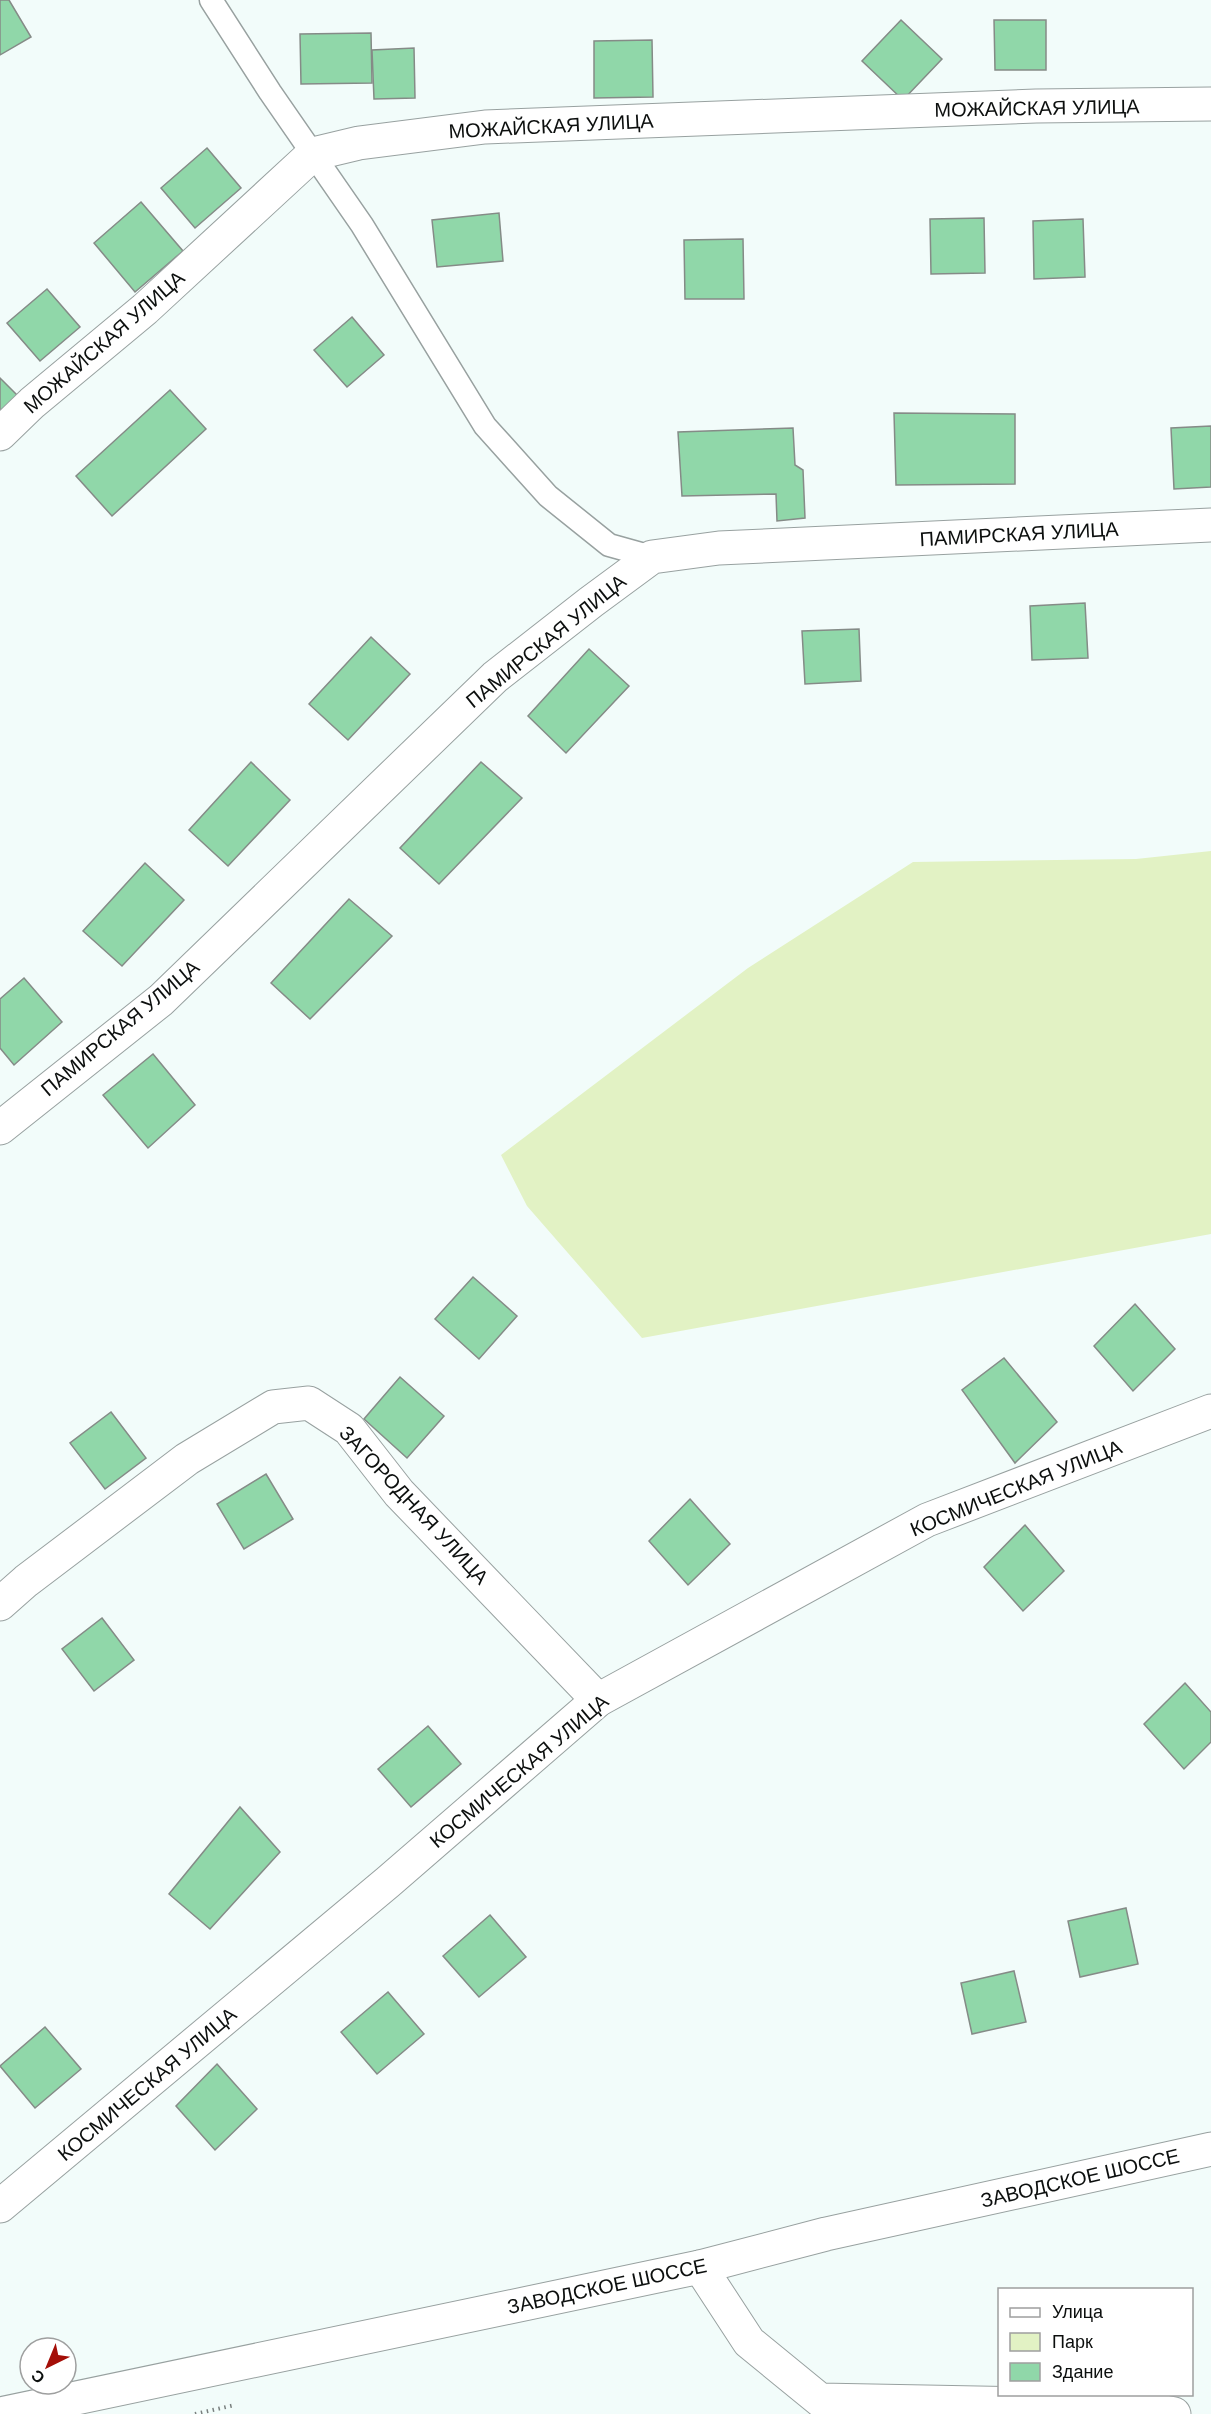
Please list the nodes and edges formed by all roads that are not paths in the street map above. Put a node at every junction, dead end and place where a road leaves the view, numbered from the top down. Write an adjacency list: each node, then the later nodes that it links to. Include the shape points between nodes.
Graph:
1 (211, 0): 3 (lane)
2 (1211, 104): 3 (street, МОЖАЙСКАЯ УЛИЦА, via 1036,106 485,127 359,143)
3 (313, 154): 4 (street, МОЖАЙСКАЯ УЛИЦА, via 145,309); 6 (lane, via 362,225 485,426 548,496 609,545)
4 (0, 434)
5 (1211, 525): 6 (street, ПАМИРСКАЯ УЛИЦА, via 718,548)
6 (652, 557): 7 (street, ПАМИРСКАЯ УЛИЦА, via 495,677 161,1000)
7 (0, 1128)
8 (1211, 1411): 10 (street, КОСМИЧЕСКАЯ УЛИЦА, via 927,1520)
9 (0, 1604): 10 (street, ЗАГОРОДНАЯ УЛИЦА, via 187,1459 273,1407 309,1403 349,1430 399,1493)
10 (598, 1700): 12 (street, КОСМИЧЕСКАЯ УЛИЦА, via 388,1882)
11 (1211, 2149): 13 (street, ЗАВОДСКОЕ ШОССЕ, via 826,2234)
12 (0, 2206)
13 (700, 2267): 14 (street, via 749,2342); 15 (street, ЗАВОДСКОЕ ШОССЕ)
14 (820, 2407): 16 (street, via 1135,2406)
15 (0, 2414)
16 (1174, 2414)

